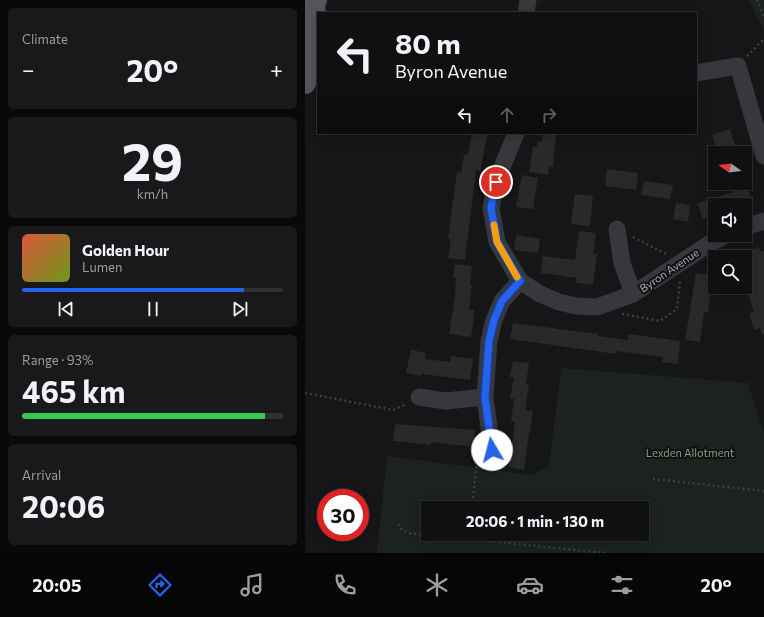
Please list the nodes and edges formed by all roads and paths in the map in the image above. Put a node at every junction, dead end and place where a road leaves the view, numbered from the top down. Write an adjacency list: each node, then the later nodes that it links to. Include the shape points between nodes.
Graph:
1 (528, 0): 4 (street)
2 (757, 0): 5 (path)
3 (312, 9): 9 (main road, via 317,22)
4 (526, 12)
5 (764, 17)
6 (764, 39): 7 (path)
7 (738, 66): 8 (street); 11 (street)
8 (697, 73)
9 (305, 79)
10 (516, 134): 16 (street, Byron Avenue, via 496,182 491,208 497,242)
11 (764, 156)
12 (764, 221): 13 (street)
13 (752, 225)
14 (617, 229): 17 (street, Byron Avenue, via 622,262)
15 (712, 242): 17 (street, Byron Avenue)
16 (520, 281): 17 (street, Byron Avenue, via 547,297 576,306 597,306); 20 (street, via 502,301 494,320 489,341)
17 (633, 294)
18 (305, 393): 19 (path, via 393,410)
19 (419, 397): 20 (street, via 446,401)
20 (485, 397): 21 (street)
21 (492, 450): 24 (path, via 477,461)
22 (653, 479): 23 (path)
23 (764, 491)
24 (472, 501)
25 (398, 524): 26 (path, via 408,533)
26 (421, 534)
27 (488, 541): 28 (path)
28 (606, 553)

